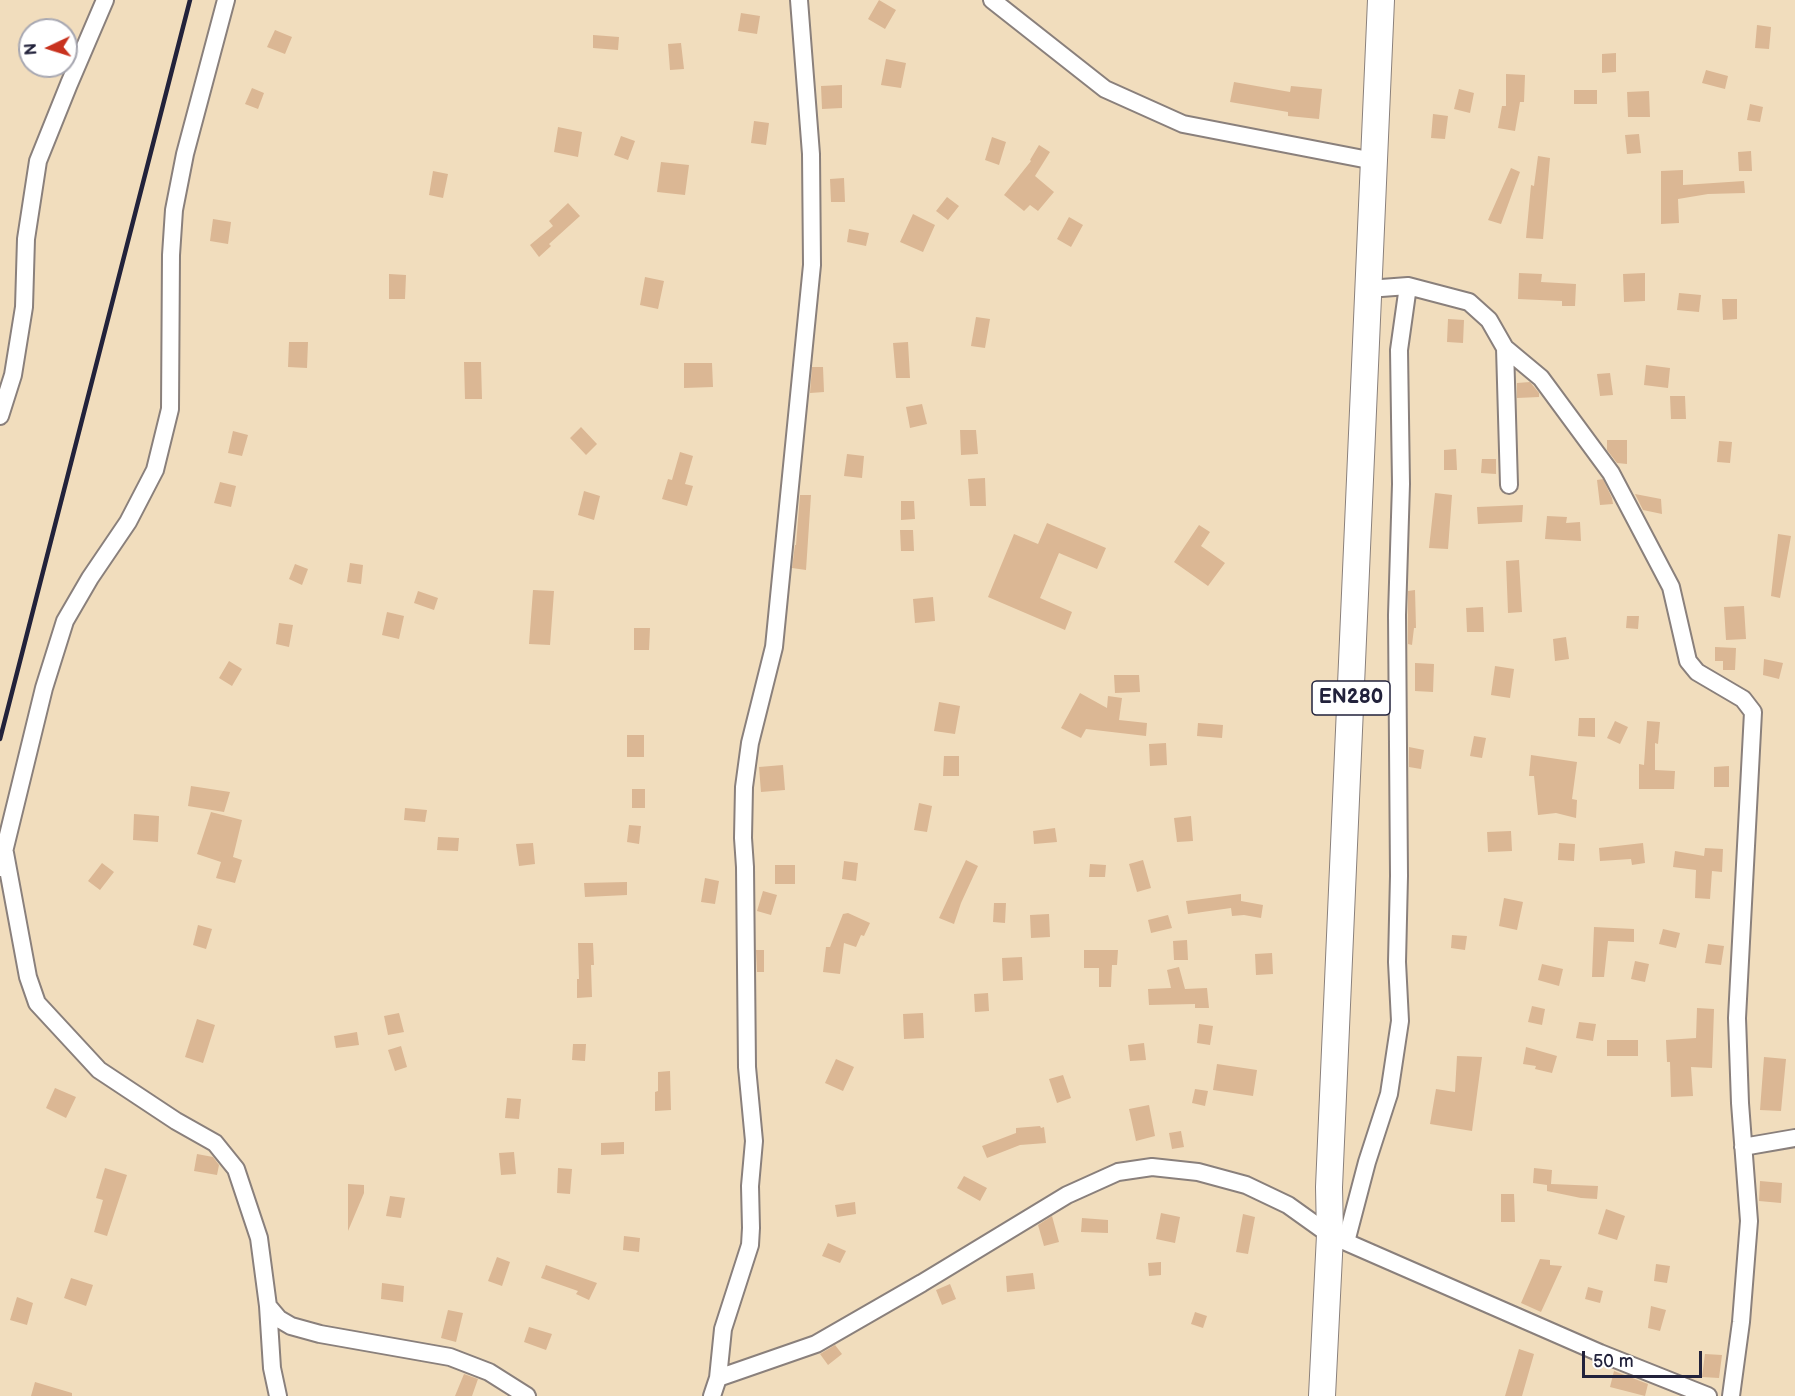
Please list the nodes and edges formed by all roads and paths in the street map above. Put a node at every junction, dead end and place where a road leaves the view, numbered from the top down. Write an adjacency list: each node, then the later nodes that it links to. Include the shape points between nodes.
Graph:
1 (105, 0): 10 (street, via 38,161 26,239 24,307 13,375)
2 (226, 0): 12 (street, via 174,210 170,409 155,470 128,522 65,621 44,688)
3 (799, 0): 18 (street, via 811,154 812,265 774,647 750,743 744,786 747,1067 754,1141 751,1228 750,1245 723,1329)
4 (992, 0): 6 (street, via 1105,89 1183,124)
5 (1381, 0): 6 (main road, EN280)
6 (1374, 161): 8 (main road, EN280)
7 (1408, 286): 8 (street); 9 (street, via 1469,302 1489,320); 16 (street, via 1399,350 1400,1021 1389,1094)
8 (1368, 289): 16 (main road, EN280, via 1330,1175)
9 (1505, 348): 11 (street); 15 (street, via 1541,378 1618,485 1671,587 1688,661 1697,672 1743,699 1753,712 1737,1018)
10 (0, 416)
11 (1509, 485)
12 (5, 850): 13 (street); 17 (street, via 28,977 37,1003 99,1070 215,1143 236,1169 259,1238)
13 (0, 868)
14 (1795, 1138): 15 (street)
15 (1743, 1147): 24 (street, via 1749,1221)
16 (1338, 1238): 18 (street, via 1288,1205 1246,1185 1198,1172 1152,1167 1118,1172 1066,1195 816,1344); 22 (main road, EN280); 23 (street)
17 (268, 1306): 19 (street); 20 (street, via 291,1326 450,1357 489,1372)
18 (718, 1378): 21 (street)
19 (278, 1396)
20 (527, 1396)
21 (712, 1396)
22 (1322, 1396)
23 (1708, 1396)
24 (1731, 1396)

